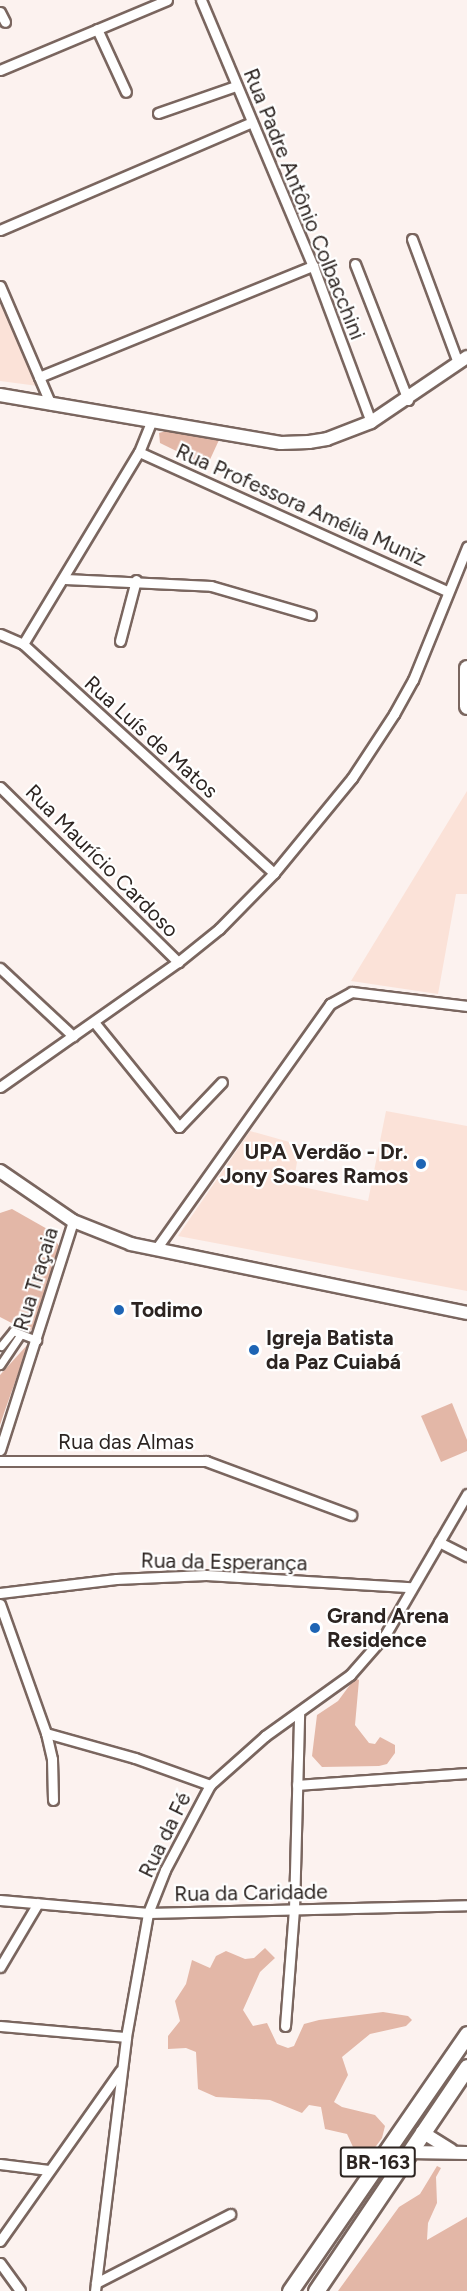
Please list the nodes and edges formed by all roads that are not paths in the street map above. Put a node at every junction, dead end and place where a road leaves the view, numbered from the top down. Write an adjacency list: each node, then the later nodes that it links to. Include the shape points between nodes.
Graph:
1 (167, 0): 5 (street)
2 (201, 0): 7 (street, Rua Padre Antônio Colbacchini)
3 (0, 12): 4 (street)
4 (5, 22)
5 (97, 29): 6 (street); 8 (street)
6 (0, 70)
7 (236, 86): 9 (street); 10 (street, Rua Padre Antônio Colbacchini)
8 (126, 92)
9 (158, 113)
10 (252, 122): 11 (street); 14 (street, Rua Padre Antônio Colbacchini)
11 (0, 230)
12 (412, 239): 16 (street)
13 (355, 264): 19 (street)
14 (313, 266): 17 (street); 21 (street, Rua Padre Antônio Colbacchini)
15 (0, 286): 17 (street)
16 (463, 360): 19 (street)
17 (39, 377): 20 (street)
18 (0, 396): 20 (street)
19 (408, 400): 21 (street)
20 (51, 405): 22 (street)
21 (371, 422): 22 (street, via 327,440 281,443)
22 (151, 423): 23 (street)
23 (139, 452): 25 (street); 27 (street, Rua Professora Amélia Muniz)
24 (467, 547): 27 (street)
25 (65, 579): 26 (street); 31 (street)
26 (136, 580): 28 (street, via 211,586); 30 (street)
27 (447, 591): 35 (street, via 413,680 394,714 352,778)
28 (311, 615)
29 (0, 634): 31 (street, Rua Luís de Matos)
30 (120, 641)
31 (22, 644): 35 (street, Rua Luís de Matos)
32 (467, 668): 33 (highway)
33 (467, 706)
34 (0, 787): 36 (street, Rua Maurício Cardoso)
35 (274, 873): 36 (street, via 219,929)
36 (178, 962): 39 (street)
37 (0, 968): 40 (street)
38 (467, 1006): 45 (street, via 352,992 330,1004)
39 (94, 1022): 40 (street); 41 (street, via 179,1126)
40 (73, 1036): 42 (street)
41 (222, 1082)
42 (0, 1087)
43 (0, 1171): 44 (street)
44 (73, 1221): 45 (street); 48 (street, Rua Traçaia)
45 (156, 1250): 46 (street)
46 (467, 1313)
47 (21, 1334): 48 (street); 49 (street, via 13,1331); 50 (street)
48 (37, 1340): 51 (street, Rua Traçaia)
49 (1, 1346)
50 (0, 1365)
51 (0, 1450)
52 (0, 1461): 54 (street, Rua das Almas, via 206,1461)
53 (467, 1494): 55 (street, Rua da Fé)
54 (351, 1515)
55 (440, 1542): 56 (street); 57 (street, Rua da Fé)
56 (467, 1556)
57 (411, 1587): 58 (street, Rua da Esperança, via 206,1575 116,1579); 60 (street, Rua da Fé, via 384,1635 350,1675)
58 (0, 1593)
59 (0, 1604): 61 (street)
60 (299, 1714): 63 (street, Rua da Fé, via 265,1736); 64 (street)
61 (46, 1733): 63 (street, via 135,1758); 65 (street, via 52,1759)
62 (467, 1773): 64 (street)
63 (210, 1785): 70 (street, Rua da Fé, via 165,1870)
64 (297, 1785): 69 (street)
65 (53, 1800)
66 (0, 1900): 67 (street, Rua da Caridade)
67 (38, 1904): 70 (street, Rua da Caridade); 71 (street)
68 (467, 1905): 69 (street, Rua da Caridade)
69 (294, 1910): 70 (street, Rua da Caridade); 73 (street)
70 (148, 1913): 75 (street, Rua da Fé)
71 (0, 1967)
72 (0, 2026): 75 (street)
73 (285, 2026)
74 (467, 2034): 89 (highway, BR-163)
75 (126, 2037): 77 (street, Rua da Fé)
76 (467, 2067): 78 (highway, BR-163)
77 (121, 2070): 83 (street); 87 (street, Rua da Fé)
78 (422, 2132): 79 (street); 80 (highway, BR-163)
79 (451, 2150): 80 (street); 81 (street)
80 (409, 2152): 90 (highway, BR-163)
81 (467, 2154)
82 (0, 2164): 83 (street)
83 (49, 2170): 85 (street)
84 (230, 2214): 87 (street)
85 (0, 2241)
86 (0, 2263): 88 (street)
87 (95, 2287)
88 (20, 2291)
89 (290, 2291)
90 (316, 2291)

